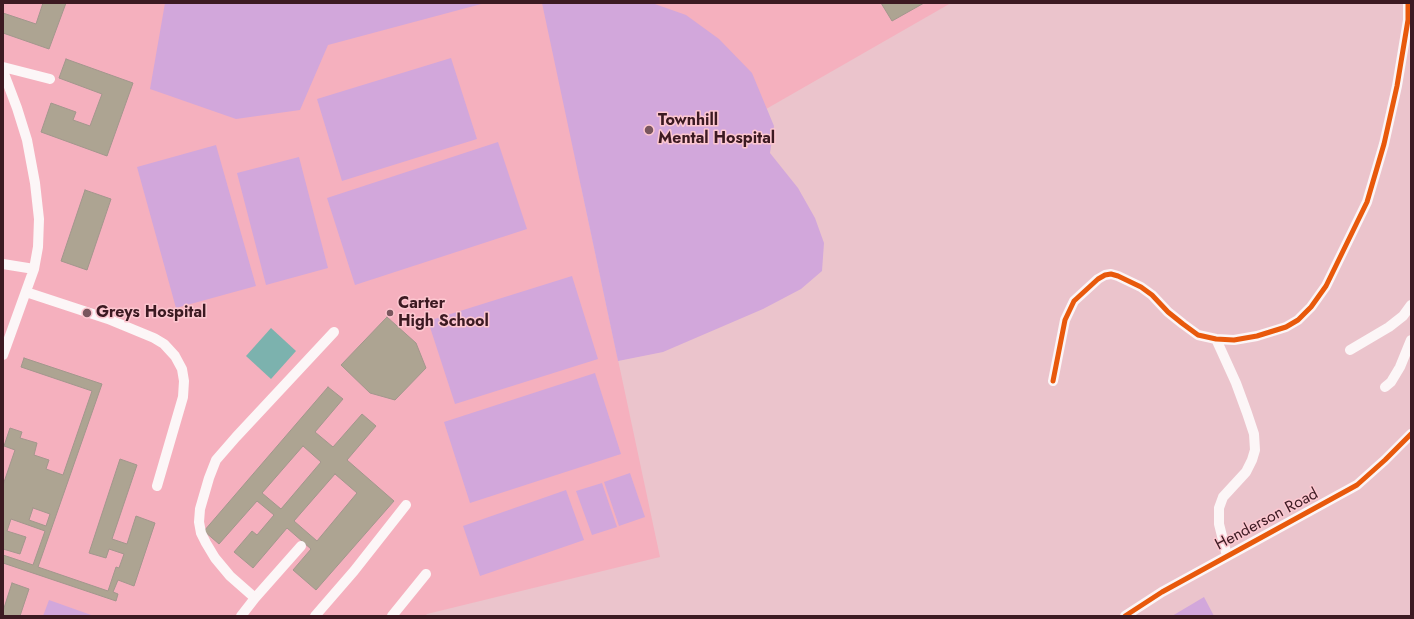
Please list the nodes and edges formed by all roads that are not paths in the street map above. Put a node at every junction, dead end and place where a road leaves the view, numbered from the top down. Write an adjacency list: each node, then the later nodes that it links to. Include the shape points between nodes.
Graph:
1 (1408, 3): 10 (street, via 1408,20 1397,86 1384,144 1367,202 1326,286 1311,307 1298,320 1286,327 1242,339)
2 (3, 67): 4 (street)
3 (3, 71): 6 (street, via 27,140 35,183 39,219)
4 (50, 79)
5 (3, 264): 6 (street)
6 (34, 269): 7 (street)
7 (26, 292): 13 (street); 17 (street, via 108,319 154,338 175,356 182,369 183,397)
8 (1411, 305): 12 (street, via 1389,327)
9 (334, 332): 22 (street, via 236,436 216,460 209,478 200,509 201,533 215,558 230,576)
10 (1216, 339): 14 (street, via 1198,335 1168,312 1141,286 1118,276 1105,275 1074,301 1065,320); 20 (street, via 1247,413 1254,434 1255,450 1246,472 1223,497 1219,508 1219,524)
11 (1411, 340): 15 (street, via 1400,367)
12 (1350, 350)
13 (3, 356)
14 (1053, 381)
15 (1385, 387)
16 (1411, 434): 20 (street, Henderson Road, via 1357,485)
17 (157, 486)
18 (406, 505): 24 (street)
19 (301, 546): 22 (street)
20 (1227, 556): 26 (street, Henderson Road)
21 (426, 574): 25 (street)
22 (255, 598): 23 (street)
23 (241, 616)
24 (315, 616)
25 (392, 616)
26 (1125, 616)

